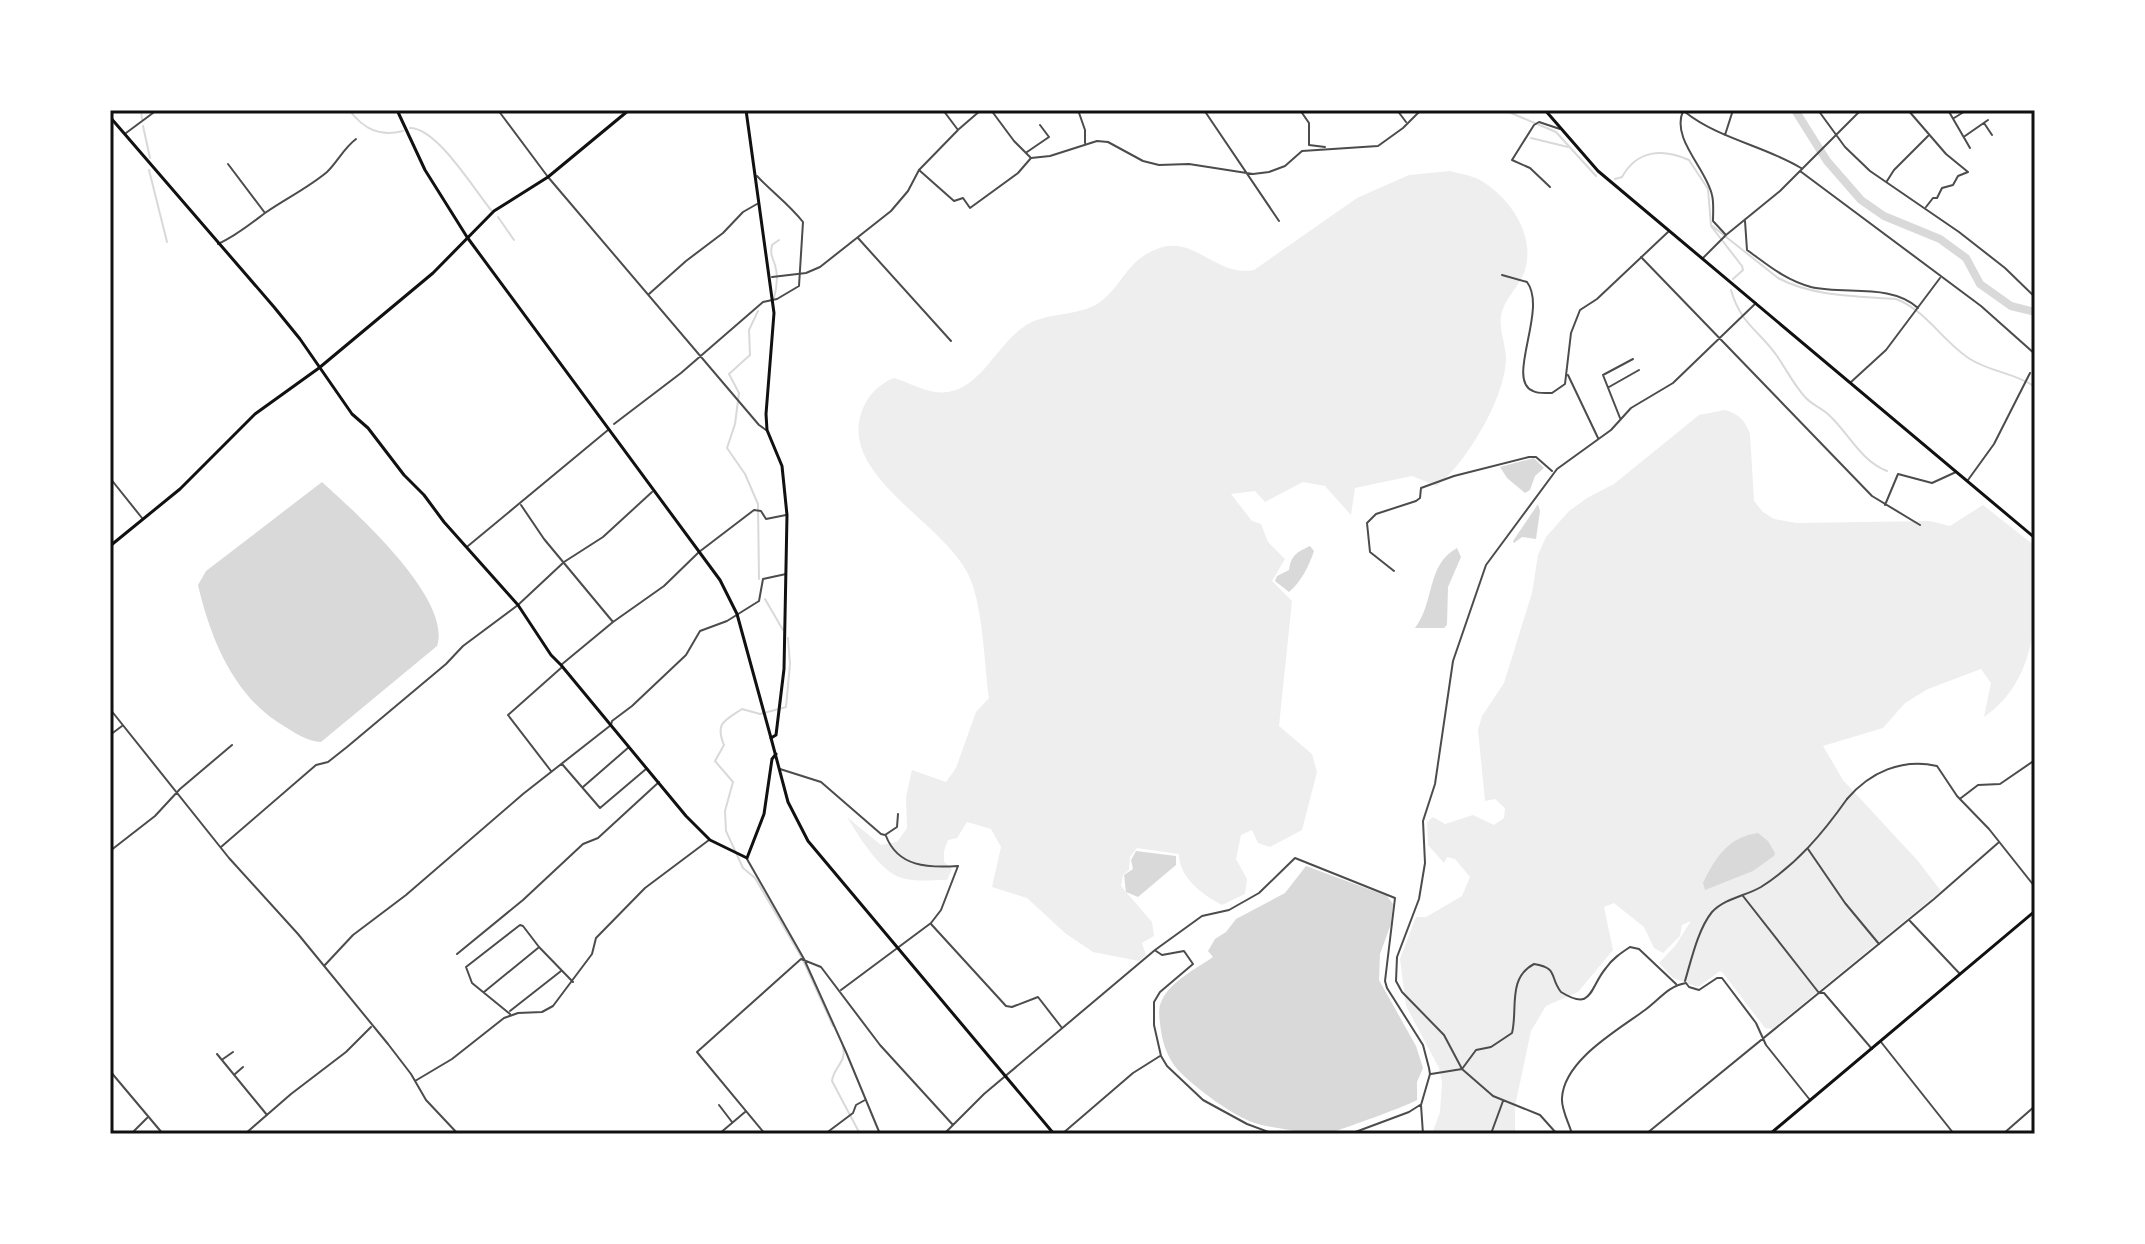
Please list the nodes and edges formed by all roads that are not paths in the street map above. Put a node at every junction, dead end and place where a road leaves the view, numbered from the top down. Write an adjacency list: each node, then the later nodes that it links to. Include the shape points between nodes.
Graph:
1 (157, 110): 28 (street)
2 (397, 110): 54 (main road, via 425,170)
3 (498, 110): 45 (street)
4 (629, 110): 45 (main road)
5 (746, 110): 44 (main road)
6 (943, 110): 26 (street)
7 (981, 110): 26 (street)
8 (991, 110): 38 (street)
9 (1078, 110): 35 (street)
10 (1204, 110): 43 (street)
11 (1300, 110): 37 (street, via 1309,123 1309,145)
12 (1397, 110): 24 (street)
13 (1421, 110): 24 (street)
14 (1545, 110): 27 (main road)
15 (1683, 110): 29 (street); 55 (street, via 1681,126 1712,193 1713,221)
16 (1733, 110): 29 (street)
17 (1818, 110): 30 (street)
18 (1861, 110): 30 (street)
19 (1908, 110): 31 (street)
20 (1948, 110): 23 (street)
21 (1967, 110): 23 (street)
22 (110, 117): 28 (main road)
23 (1953, 119): 33 (street)
24 (1406, 123): 37 (street, via 1378,146)
25 (1040, 125): 38 (street, via 1049,137)
26 (958, 130): 41 (street)
27 (1561, 130): 47 (street, via 1534,125 1512,160); 53 (main road, via 1598,171)
28 (125, 134): 57 (main road)
29 (1725, 135): 42 (street, via 1781,156)
30 (1836, 135): 42 (street); 46 (street)
31 (1929, 135): 46 (street); 49 (street, via 1968,172 1942,188)
32 (1992, 135): 33 (street, via 1986,122)
33 (1964, 136): 36 (street)
34 (356, 139): 50 (street, via 323,175)
35 (1085, 144): 39 (street); 43 (street, via 1108,142 1159,165)
36 (1970, 148)
37 (1326, 149): 43 (street, via 1302,151 1269,172)
38 (1026, 152): 39 (street)
39 (1031, 158): 41 (street, via 970,208)
40 (228, 164): 50 (street)
41 (919, 170): 56 (street, via 891,211)
42 (1801, 170): 52 (street); 63 (street)
43 (1245, 173): 51 (street)
44 (755, 174): 48 (main road); 60 (street, via 803,222)
45 (548, 177): 54 (main road, via 494,211); 64 (street)
46 (1886, 183): 49 (street)
47 (1550, 187)
48 (759, 203): 62 (main road); 64 (street)
49 (1924, 208): 65 (street)
50 (265, 213): 57 (street)
51 (1279, 221)
52 (1745, 221): 55 (street); 68 (street, via 1747,250 1786,279 1906,298)
53 (1669, 232): 58 (street); 59 (main road)
54 (467, 237): 74 (main road, via 433,273); 82 (main road)
55 (1723, 237): 59 (street)
56 (858, 238): 60 (street, via 820,267); 70 (street)
57 (218, 244): 74 (main road)
58 (1641, 257): 69 (street); 77 (street, via 1575,317)
59 (1703, 259): 67 (main road)
60 (799, 274): 62 (street); 66 (street, via 799,286)
61 (1502, 275): 77 (street, via 1527,282 1534,298 1521,371 1525,386 1552,393 1565,384)
62 (771, 277): 66 (main road)
63 (1941, 277): 68 (street); 71 (street)
64 (648, 295): 72 (street)
65 (2035, 297)
66 (773, 301): 72 (street, via 763,302); 83 (main road)
67 (1756, 303): 69 (street); 78 (main road)
68 (1917, 309): 78 (street, via 1886,350)
69 (1719, 339): 80 (street, via 1679,378); 91 (street)
70 (951, 341)
71 (2035, 354)
72 (699, 355): 81 (street); 83 (street)
73 (1633, 359): 79 (street, via 1603,375)
74 (319, 368): 93 (main road, via 255,414); 97 (main road, via 352,414)
75 (1639, 370): 79 (street)
76 (2030, 373): 88 (street, via 1994,444)
77 (1568, 374): 84 (street)
78 (1850, 382): 85 (main road)
79 (1608, 387): 80 (street)
80 (1620, 419): 84 (street)
81 (614, 424)
82 (609, 429): 89 (main road); 90 (street)
83 (767, 430): 92 (main road, via 782,466)
84 (1598, 438): 86 (street)
85 (1957, 471): 88 (main road); 91 (street, via 1932,483 1898,474)
86 (1554, 473): 100 (street, via 1529,457 1421,488 1416,501 1373,516 1367,523 1370,552); 162 (street, via 1486,565 1457,646 1435,784 1423,821 1425,863 1419,899 1395,967 1400,989 1444,1035)
87 (110, 478): 93 (street)
88 (1967, 481): 95 (main road)
89 (653, 491): 98 (main road); 99 (street, via 603,537)
90 (520, 504): 97 (street); 99 (street)
91 (1885, 505): 94 (street)
92 (787, 515): 98 (street, via 766,519 754,510); 101 (main road)
93 (144, 520): 96 (main road)
94 (1920, 525)
95 (2035, 538)
96 (110, 546)
97 (468, 547): 102 (main road)
98 (699, 552): 103 (main road); 104 (street, via 664,586)
99 (564, 562): 102 (street); 104 (street)
100 (1394, 571)
101 (787, 573): 103 (street, via 761,581 759,601); 110 (main road, via 783,693 776,735)
102 (518, 605): 105 (main road); 127 (street)
103 (737, 614): 108 (street, via 700,631 686,655); 110 (main road)
104 (613, 622): 105 (street)
105 (562, 665): 108 (main road); 118 (street, via 508,715)
106 (110, 709): 107 (street)
107 (123, 725): 109 (street); 121 (street)
108 (611, 725): 112 (main road); 115 (street)
109 (110, 735)
110 (771, 738): 113 (main road)
111 (232, 745): 121 (street)
112 (629, 747): 116 (main road); 120 (street)
113 (776, 754): 117 (main road); 130 (main road, via 764,814)
114 (2035, 760): 122 (street, via 2000,784 1978,785)
115 (562, 763): 118 (street); 120 (street)
116 (647, 768): 119 (main road); 120 (street, via 600,808)
117 (780, 769): 124 (street, via 821,782); 138 (main road, via 808,841)
118 (552, 772): 142 (street, via 353,935)
119 (659, 782): 125 (main road); 140 (street)
120 (582, 788)
121 (177, 792): 127 (street); 129 (street)
122 (1960, 799): 126 (street); 128 (street, via 1937,766 1886,768 1847,799)
123 (898, 814): 124 (street, via 897,827)
124 (885, 835): 135 (street, via 894,852 908,862 958,866)
125 (710, 840): 130 (main road); 145 (street, via 645,888 596,938)
126 (1998, 843): 131 (street); 134 (street)
127 (221, 847): 142 (street)
128 (1808, 849): 132 (street, via 1766,884); 136 (street)
129 (110, 851)
130 (747, 858): 141 (street)
131 (2035, 887)
132 (1742, 895): 146 (street, via 1718,907 1707,920); 150 (street)
133 (2035, 911): 144 (main road)
134 (1909, 920): 136 (street); 144 (street)
135 (931, 923): 138 (street); 153 (street, via 1006,1006 1038,997)
136 (1879, 944): 150 (street)
137 (539, 947): 143 (street); 149 (street); 149 (street, via 520,925 466,967 472,983)
138 (898, 948): 148 (street); 166 (main road)
139 (1155, 950): 153 (street); 159 (street, via 1162,955 1184,951 1193,964 1154,1002); 165 (street, via 1202,916 1229,910 1259,893 1295,858 1392,896 1396,902 1385,981 1423,1045)
140 (457, 954)
141 (802, 959): 148 (street, via 821,967); 170 (street); 176 (street, via 697,1052)
142 (324, 966): 152 (street)
143 (561, 971): 145 (street); 151 (street)
144 (1960, 974): 155 (main road)
145 (573, 982): 151 (street, via 548,1010)
146 (1685, 982): 147 (street); 154 (street, via 1699,990 1722,978)
147 (1676, 984): 162 (street, via 1639,949 1630,947 1611,961 1591,995 1577,1001 1561,992 1553,972 1534,964 1523,972 1514,995 1512,1033 1476,1050); 197 (street, via 1572,1072 1562,1098)
148 (840, 991): 180 (street, via 880,1045)
149 (483, 992): 151 (street)
150 (1819, 993): 154 (street); 156 (street)
151 (510, 1013): 167 (street)
152 (372, 1027): 167 (street); 177 (street)
153 (1063, 1029): 166 (street)
154 (1763, 1039): 172 (street); 198 (street)
155 (1881, 1042): 156 (main road); 200 (street)
156 (1872, 1049): 172 (main road)
157 (233, 1052): 160 (street)
158 (217, 1054): 160 (street)
159 (1161, 1056): 192 (street); 193 (street, via 1203,1100)
160 (222, 1060): 164 (street)
161 (243, 1067): 164 (street)
162 (1462, 1069): 165 (street); 171 (street)
163 (110, 1071): 178 (street)
164 (234, 1074): 169 (street)
165 (1430, 1074): 174 (street)
166 (1006, 1076): 180 (street); 191 (main road)
167 (415, 1082): 185 (street)
168 (257, 1093): 169 (street)
169 (252, 1096): 177 (street)
170 (866, 1099): 188 (street); 189 (street)
171 (1503, 1100): 181 (street); 196 (street, via 1540,1115)
172 (1810, 1101): 199 (main road)
173 (719, 1105): 179 (street)
174 (1421, 1105): 194 (street); 195 (street)
175 (2035, 1106): 201 (street)
176 (746, 1111): 179 (street); 187 (street)
177 (267, 1116): 184 (street)
178 (148, 1117): 182 (street); 183 (street)
179 (733, 1123): 186 (street)
180 (954, 1125): 190 (street)
181 (1492, 1131)
182 (131, 1134)
183 (163, 1134)
184 (245, 1134)
185 (458, 1134)
186 (719, 1134)
187 (765, 1134)
188 (825, 1134)
189 (880, 1134)
190 (944, 1134)
191 (1054, 1134)
192 (1062, 1134)
193 (1274, 1134)
194 (1350, 1134)
195 (1423, 1134)
196 (1557, 1134)
197 (1572, 1134)
198 (1646, 1134)
199 (1770, 1134)
200 (1954, 1134)
201 (2003, 1134)

